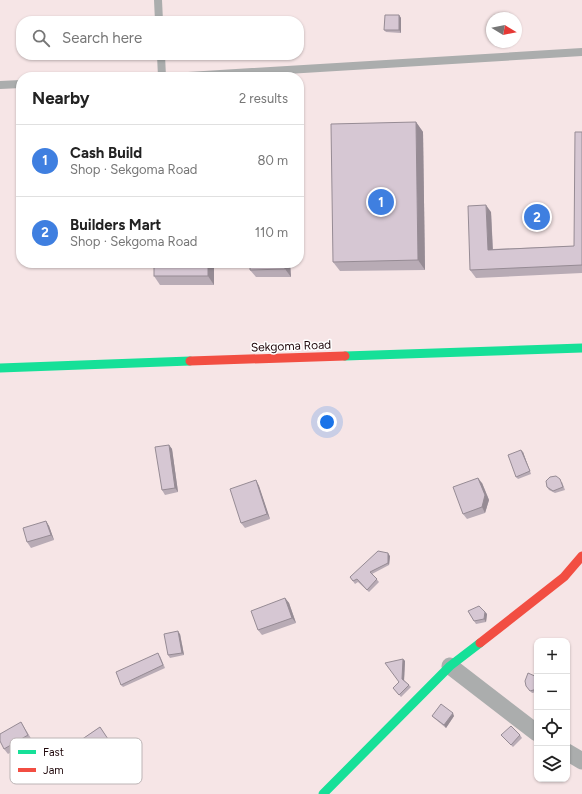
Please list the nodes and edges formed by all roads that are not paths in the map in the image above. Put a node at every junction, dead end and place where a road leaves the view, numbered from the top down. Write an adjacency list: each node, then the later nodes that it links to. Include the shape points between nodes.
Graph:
1 (158, 0): 2 (lane)
2 (159, 16)
3 (582, 52): 6 (lane)
4 (161, 60): 5 (lane)
5 (162, 72)
6 (254, 72)
7 (16, 84): 8 (lane)
8 (0, 85)
9 (582, 348): 11 (main road, Sekgoma Road)
10 (0, 364): 11 (lane)
11 (45, 367): 12 (main road, Sekgoma Road)
12 (0, 368)
13 (582, 556): 14 (main road, via 564,577)
14 (450, 666): 15 (street); 18 (main road)
15 (534, 731)
16 (570, 754): 17 (street)
17 (582, 761)
18 (323, 794)

